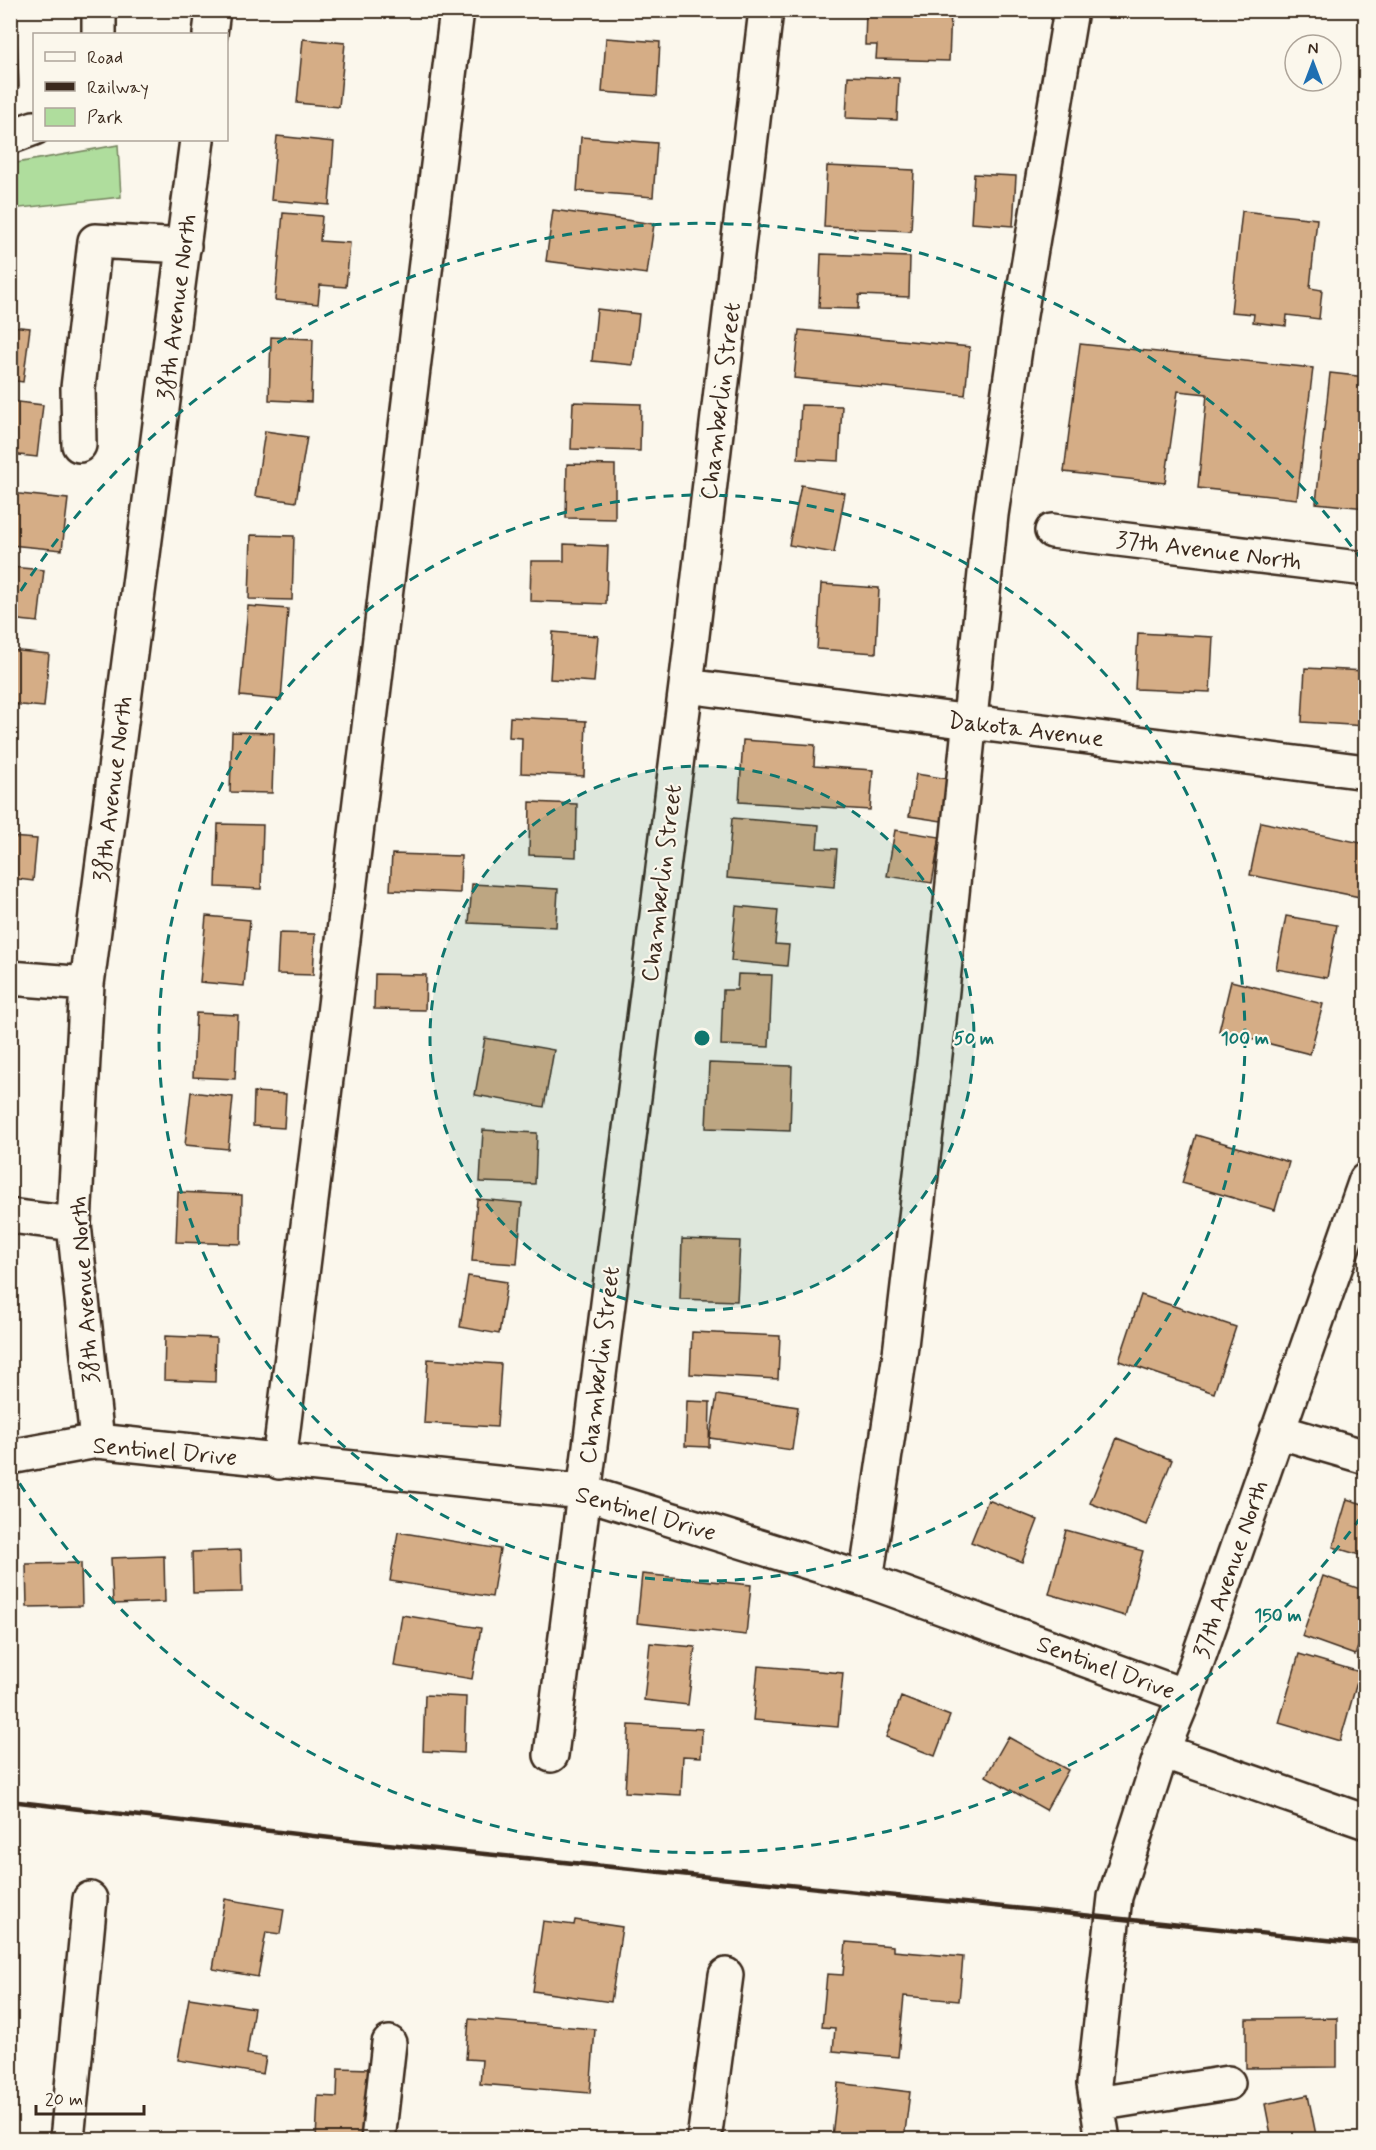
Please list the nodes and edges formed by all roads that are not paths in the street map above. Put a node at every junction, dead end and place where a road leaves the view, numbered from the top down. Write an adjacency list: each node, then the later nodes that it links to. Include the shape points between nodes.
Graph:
1 (99, 10): 6 (street)
2 (213, 10): 7 (street)
3 (457, 10): 27 (street)
4 (766, 10): 15 (street, Chamberlin Street)
5 (1071, 10): 16 (street, via 991,515)
6 (99, 33)
7 (210, 33)
8 (33, 128): 9 (street)
9 (10, 137)
10 (197, 141): 11 (street, 38th Avenue North)
11 (184, 246): 12 (street, via 95,241 78,388); 19 (street, 38th Avenue North)
12 (79, 445)
13 (1052, 531): 14 (street, 37th Avenue North)
14 (1365, 568)
15 (686, 686): 16 (street, Dakota Avenue); 28 (street, Chamberlin Street)
16 (971, 722): 17 (street, Dakota Avenue); 29 (street, via 900,1354)
17 (1365, 772)
18 (10, 978): 19 (street)
19 (87, 984): 22 (street, 38th Avenue North)
20 (1365, 1180): 23 (street, 37th Avenue North)
21 (10, 1216): 22 (street)
22 (74, 1224): 24 (street, 38th Avenue North)
23 (1277, 1431): 26 (street); 30 (street, 37th Avenue North)
24 (97, 1441): 25 (street, Sentinel Drive); 27 (street, Sentinel Drive)
25 (10, 1457)
26 (1365, 1457)
27 (279, 1462): 28 (street, Sentinel Drive)
28 (583, 1492): 29 (street, Sentinel Drive); 32 (street, Chamberlin Street)
29 (866, 1580): 30 (street, Sentinel Drive)
30 (1185, 1696): 31 (street, 37th Avenue North)
31 (1161, 1751): 33 (street); 38 (street, 37th Avenue North, via 1115,1897 1094,2084)
32 (551, 1755)
33 (1365, 1822)
34 (90, 1899): 39 (street)
35 (726, 1975): 41 (street)
36 (389, 2043): 40 (street)
37 (1227, 2083): 38 (street)
38 (1097, 2104): 42 (street, 37th Avenue North)
39 (67, 2139)
40 (378, 2139)
41 (704, 2139)
42 (1103, 2139)

